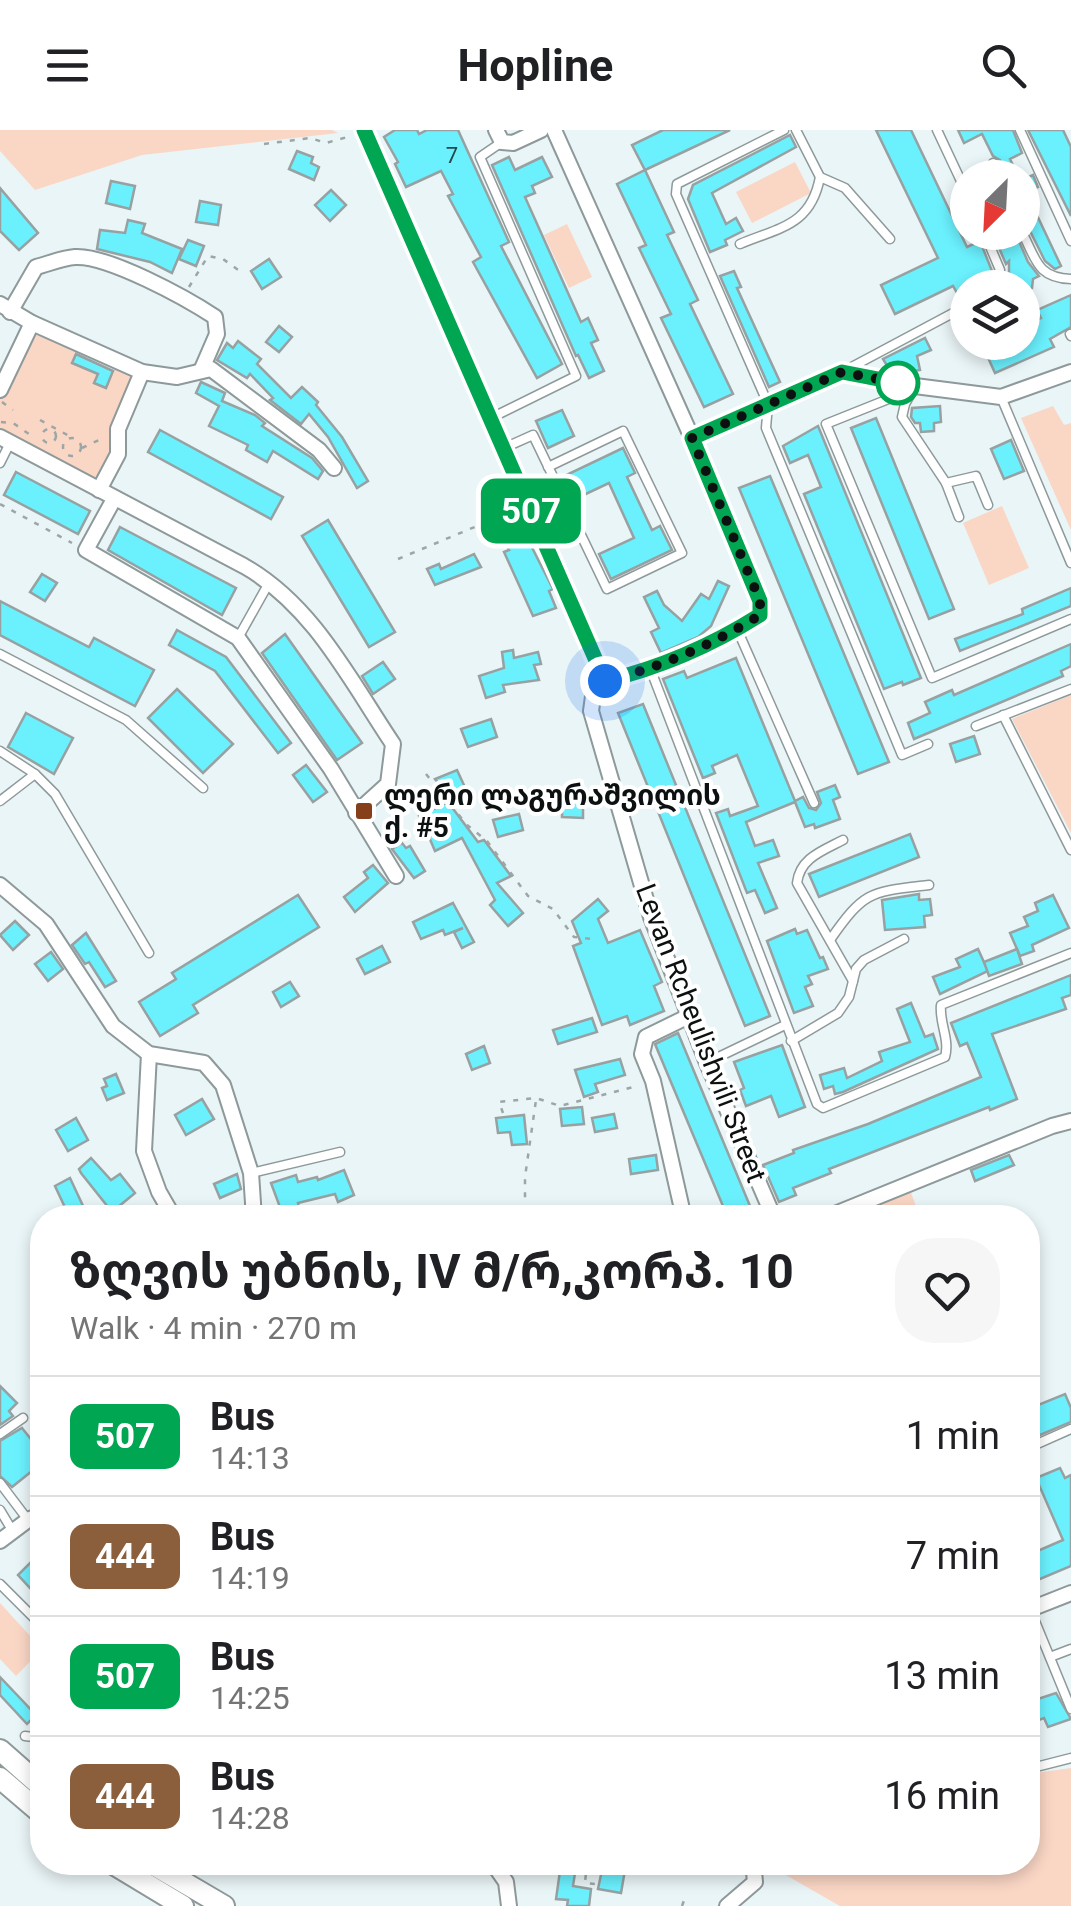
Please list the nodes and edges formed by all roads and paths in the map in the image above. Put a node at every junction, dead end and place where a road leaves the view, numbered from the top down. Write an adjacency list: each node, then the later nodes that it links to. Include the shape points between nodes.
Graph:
1 (367, 130): 9 (path, via 326,143 310,138); 32 (street)
2 (541, 130): 8 (street, via 513,143)
3 (554, 130): 35 (street)
4 (784, 130): 30 (lane, via 677,184 676,194)
5 (796, 130): 11 (lane)
6 (937, 130): 10 (lane)
7 (1020, 130): 13 (lane)
8 (499, 136): 32 (lane, via 480,157 576,376)
9 (264, 144)
10 (951, 160)
11 (820, 176): 12 (lane, via 845,188); 14 (lane, via 811,207 795,221)
12 (890, 239)
13 (1071, 242)
14 (740, 244)
15 (1031, 250): 17 (lane, via 1042,272)
16 (241, 272): 18 (path, via 208,256)
17 (1071, 279)
18 (184, 297): 19 (street, via 77,257 36,267); 23 (street, via 215,317 217,334)
19 (5, 308): 21 (street)
20 (950, 315): 24 (lane)
21 (32, 324): 22 (street); 27 (street)
22 (142, 372): 23 (street); 44 (street, via 118,430 118,454)
23 (201, 372): 42 (street, via 211,369)
24 (842, 372): 26 (street); 30 (street)
25 (1071, 372): 28 (street)
26 (910, 385): 28 (street); 43 (lane, via 902,417); 54 (lane, via 826,424 932,678)
27 (0, 390)
28 (1001, 397): 52 (lane)
29 (0, 400): 31 (path)
30 (768, 404): 35 (street); 63 (lane, via 766,428 902,755)
31 (13, 410)
32 (491, 418): 39 (street)
33 (40, 420): 34 (path)
34 (72, 438): 38 (path); 38 (path, via 64,453 76,456)
35 (692, 438): 55 (street, via 760,601 760,615)
36 (100, 439): 38 (path)
37 (5, 440): 40 (lane); 44 (street)
38 (81, 448)
39 (504, 448): 41 (lane, via 533,435); 59 (street)
40 (0, 463)
41 (548, 466): 41 (lane, via 608,589 682,553 623,431)
42 (334, 468)
43 (946, 483): 47 (lane, via 976,476); 49 (lane)
44 (99, 490): 45 (street)
45 (114, 499): 50 (street); 53 (street)
46 (0, 504): 50 (path)
47 (988, 506)
48 (519, 508): 51 (path)
49 (959, 517)
50 (86, 550): 56 (street)
51 (398, 559)
52 (1071, 563)
53 (270, 580): 56 (lane); 70 (street, via 300,608 394,744 388,784)
54 (1071, 619)
55 (738, 629): 58 (street); 69 (lane)
56 (238, 638): 70 (street)
57 (0, 654): 67 (lane, via 126,720)
58 (650, 668): 59 (street); 83 (lane)
59 (605, 681): 82 (street, Levan Rcheulishvili Street, via 594,689 591,712 651,918)
60 (1071, 690): 61 (lane)
61 (1003, 715): 62 (lane); 72 (lane)
62 (976, 726)
63 (928, 744)
64 (0, 751): 65 (lane)
65 (35, 774): 68 (lane); 80 (lane, via 55,794)
66 (426, 774): 77 (path, via 528,896 553,908 574,937)
67 (203, 788)
68 (0, 802)
69 (814, 803)
70 (356, 813): 73 (street)
71 (843, 840): 78 (lane, via 798,872 797,883)
72 (1071, 850)
73 (396, 876)
74 (0, 885): 85 (street, via 46,924 113,1026)
75 (928, 885): 78 (lane, via 874,892 853,906)
76 (904, 938): 81 (lane, via 864,960)
77 (592, 939)
78 (830, 940): 81 (lane)
79 (1071, 952): 84 (lane, via 941,1005 945,1057 824,1108)
80 (149, 953)
81 (853, 981): 84 (lane, via 838,1013)
82 (689, 1016): 86 (street, Levan Rcheulishvili Street); 87 (street, via 646,1036 642,1054)
83 (785, 1025): 84 (lane); 86 (lane)
84 (791, 1040)
85 (149, 1054): 92 (street, via 204,1064 223,1085); 93 (street, via 144,1151)
86 (707, 1062): 97 (street, Levan Rcheulishvili Street)
87 (652, 1082): 88 (path, via 560,1106); 96 (street)
88 (536, 1098): 89 (path, via 500,1102); 95 (path)
89 (503, 1113)
90 (1071, 1121): 98 (street)
91 (340, 1152): 92 (lane)
92 (250, 1173): 94 (street)
93 (166, 1205)
94 (253, 1205)
95 (526, 1205)
96 (681, 1205)
97 (768, 1205)
98 (857, 1205)
99 (23, 1418): 101 (lane)
100 (1071, 1430): 102 (lane)
101 (0, 1434)
102 (1040, 1443)
103 (0, 1483): 105 (lane)
104 (0, 1510): 107 (lane)
105 (30, 1511)
106 (30, 1521): 107 (street)
107 (6, 1536)
108 (0, 1584): 111 (lane)
109 (1071, 1593): 110 (street)
110 (1040, 1606)
111 (30, 1614)
112 (1040, 1635): 114 (lane)
113 (1071, 1649): 114 (lane)
114 (1050, 1657): 115 (lane)
115 (1071, 1709)
116 (25, 1736): 117 (lane)
117 (30, 1737)
118 (1071, 1758): 120 (lane)
119 (4, 1762): 121 (main road); 122 (main road)
120 (1040, 1766)
121 (30, 1779)
122 (30, 1798)
123 (131, 1875): 129 (main road, via 162,1894)
124 (162, 1875): 129 (main road)
125 (501, 1875): 132 (street)
126 (586, 1875): 128 (path, via 585,1883)
127 (754, 1875): 134 (street)
128 (596, 1884)
129 (184, 1896): 131 (main road)
130 (686, 1896): 133 (path)
131 (224, 1906)
132 (509, 1906)
133 (682, 1906)
134 (726, 1906)

